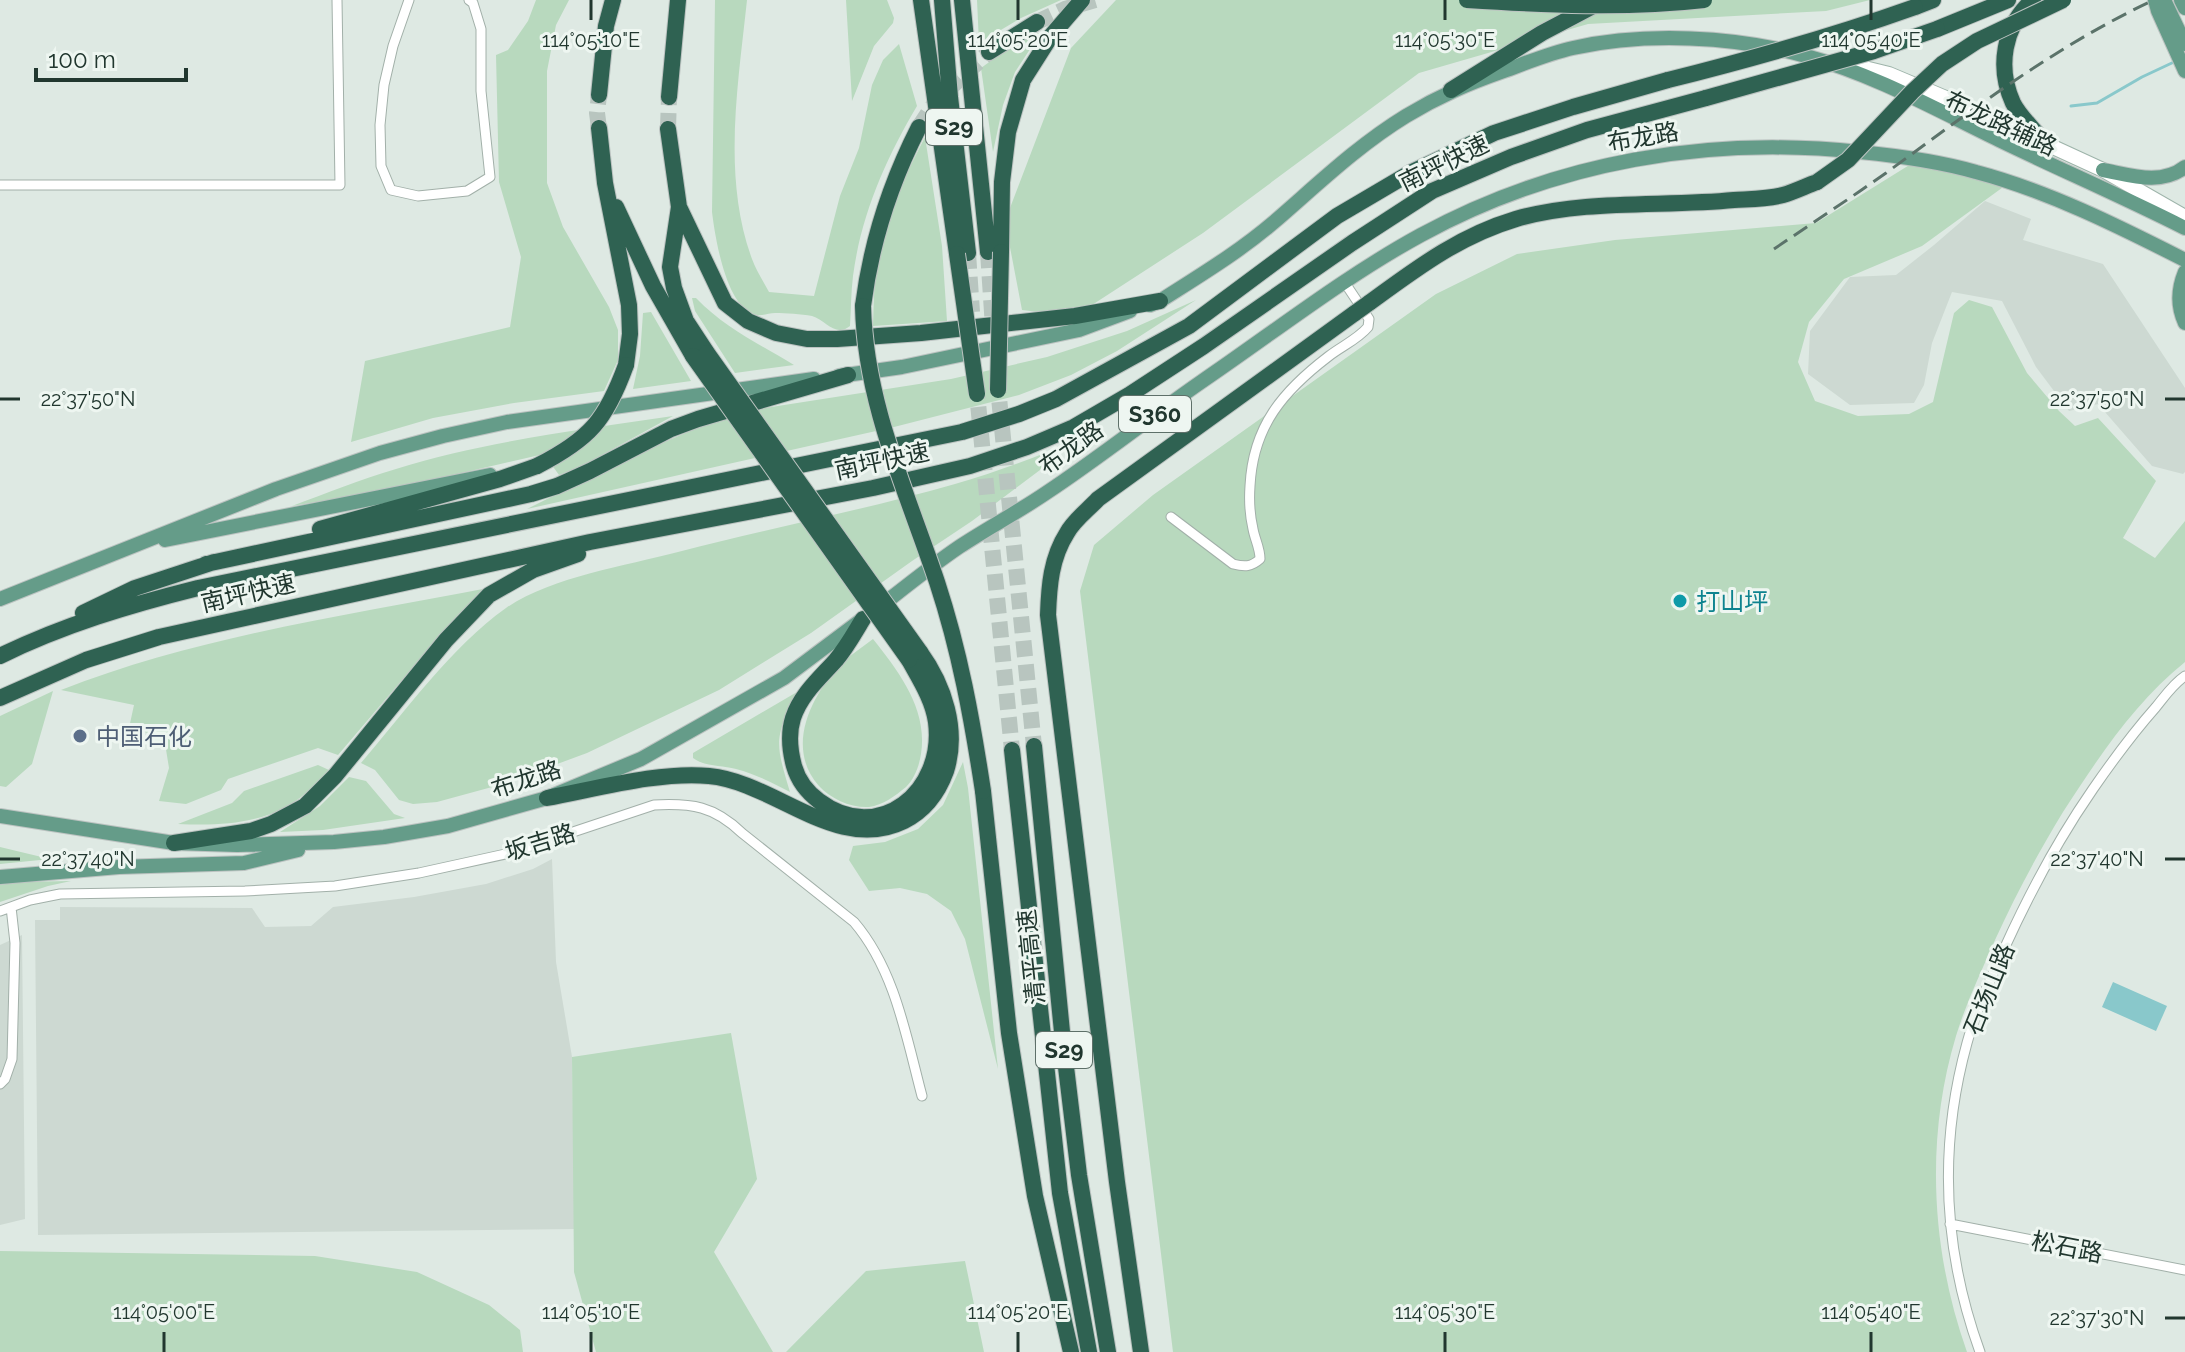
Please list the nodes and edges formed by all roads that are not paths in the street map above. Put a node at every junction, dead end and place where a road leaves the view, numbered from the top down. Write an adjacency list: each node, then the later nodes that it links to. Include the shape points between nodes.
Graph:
1 (337, 0): 37 (street, via 340,185)
2 (409, 0): 3 (street, via 384,85 381,166 391,190 418,196 467,191 490,177 481,29)
3 (469, 0)
4 (613, 0): 28 (highway)
5 (678, 0): 29 (highway)
6 (921, 0): 41 (highway)
7 (942, 0): 41 (highway, S29)
8 (962, 0): 40 (highway, S29)
9 (1082, 0): 40 (highway, via 1023,80 1008,132)
10 (1467, 0): 12 (highway, bridge, via 1569,6)
11 (1606, 0): 27 (highway)
12 (1704, 0)
13 (1933, 0): 58 (highway, 南坪快速, bridge, via 1767,56 1494,133 1337,216 1189,326 1019,414 962,432 198,588)
14 (2008, 0): 53 (highway, 南坪快速, bridge, via 1874,51 1587,130 1432,191 1129,395 1027,447 873,488)
15 (2033, 0): 33 (highway, via 2022,9 2005,44 2004,70 2014,104)
16 (2063, 0): 79 (highway, bridge, via 1942,64 1848,160 1817,182 1781,195 1544,213 1457,242 1098,499 1068,530 1054,559 1048,615)
17 (2155, 0): 22 (main road)
18 (2164, 0): 22 (main road)
19 (2181, 0): 20 (main road)
20 (2185, 8)
21 (1037, 22): 24 (highway)
22 (2170, 25): 23 (main road); 26 (main road)
23 (2185, 44)
24 (989, 52)
25 (1808, 56): 27 (main road, via 1750,43 1629,40 1573,48); 33 (main road, 布龙路辅路, via 1889,74); 39 (main road)
26 (2185, 71)
27 (1451, 90): 45 (main road, via 1404,117 1221,263)
28 (599, 95)
29 (669, 97)
30 (919, 127): 76 (highway, bridge, via 874,241 863,306 865,346 887,441 937,583 971,709 1032,1181)
31 (599, 128): 36 (highway)
32 (668, 129): 38 (highway)
33 (2044, 142): 35 (main road, 布龙路辅路)
34 (2185, 167): 35 (main road, via 2149,179)
35 (2103, 170): 39 (main road, 布龙路辅路)
36 (605, 183): 47 (highway, via 653,286); 51 (highway, bridge, via 629,305 626,365 604,414 588,433)
37 (0, 185)
38 (679, 207): 45 (highway, via 725,303 776,333 837,339 921,333); 47 (highway, via 670,267)
39 (2180, 220)
40 (994, 252): 49 (highway, bridge)
41 (962, 254): 50 (highway, bridge)
42 (2185, 260): 44 (main road, 布龙路 / S360, via 2033,191 1948,164 1815,147 1746,146 1645,157 1569,174 1460,215)
43 (2185, 272): 46 (main road, via 2179,290)
44 (1345, 283): 52 (street, via 1369,319 1368,327 1285,394 1260,434 1250,496 1260,559 1243,567 1233,564); 57 (main road, 布龙路 / S360, via 1047,492 956,549)
45 (1160, 301): 48 (main road, via 1079,330)
46 (2185, 323)
47 (700, 354): 60 (highway, bridge)
48 (848, 375): 54 (main road, via 507,422 443,436 276,489); 55 (highway, via 671,429 531,494)
49 (998, 390)
50 (977, 394)
51 (537, 466): 54 (main road); 55 (highway)
52 (1171, 517)
53 (656, 530): 62 (highway, 南坪快速, via 159,637 86,660); 68 (highway, via 533,570 489,595 305,806 251,831)
54 (117, 551): 56 (main road)
55 (206, 564): 58 (highway, via 135,588)
56 (0, 599)
57 (863, 619): 60 (highway, via 798,705 791,722 791,754 798,777 829,808 871,817 903,805 924,785 934,757 936,720); 65 (main road, 布龙路 / S360, via 784,678 704,725 641,759)
58 (21, 646): 59 (highway, 南坪快速)
59 (0, 656)
60 (914, 656): 65 (highway, via 933,669 942,691 951,750 929,801 895,825 838,826 743,783 710,776 673,776)
61 (2185, 676): 74 (street, 石场山路, via 2126,743 2065,832 1981,999 1957,1083 1949,1154)
62 (0, 698)
63 (1034, 746): 78 (highway, 清平高速 / S29, via 1079,1175)
64 (1012, 750): 77 (highway, 清平高速 / S29, via 1058,1177)
65 (547, 798): 67 (main road, 布龙路 / S360, via 448,826)
66 (0, 816): 68 (main road, 布龙路 / S360)
67 (334, 842): 68 (main road, 布龙路 / S360); 69 (main road, via 244,863)
68 (174, 843)
69 (0, 877)
70 (11, 907): 71 (street, 坂吉路); 72 (street, via 12,1059); 73 (street, 坂吉路, via 77,893 335,886 510,853 654,805 694,806 727,819 863,933 897,1004)
71 (0, 911)
72 (0, 1084)
73 (922, 1096)
74 (1950, 1224): 75 (street, 松石路); 80 (street, 石场山路, via 1961,1292)
75 (2185, 1270)
76 (1071, 1352)
77 (1089, 1352)
78 (1108, 1352)
79 (1141, 1352)
80 (1980, 1352)

